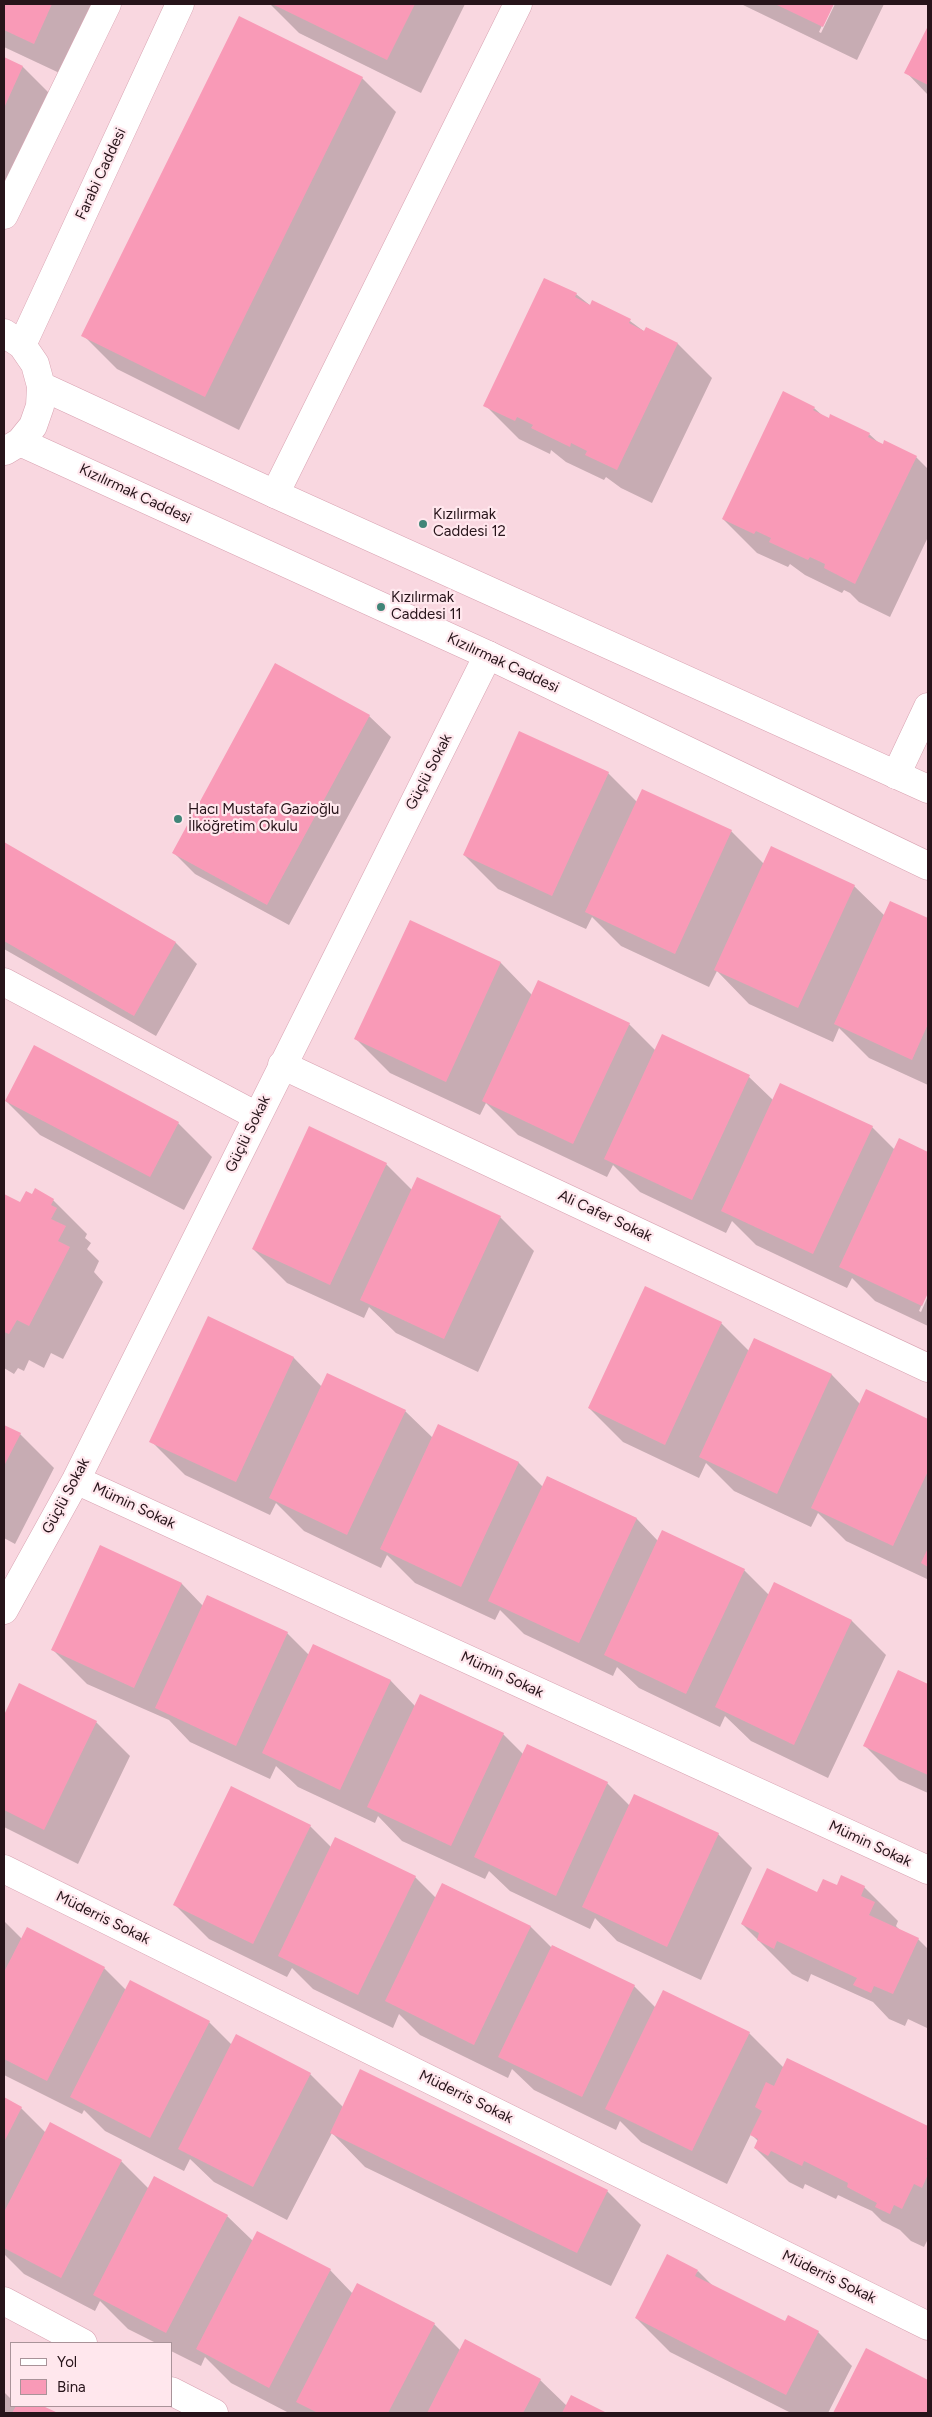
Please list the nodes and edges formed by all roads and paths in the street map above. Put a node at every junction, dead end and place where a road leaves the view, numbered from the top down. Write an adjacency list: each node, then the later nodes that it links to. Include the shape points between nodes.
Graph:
1 (107, 4): 4 (street)
2 (180, 4): 5 (street, Farabi Caddesi)
3 (518, 4): 8 (street)
4 (4, 215)
5 (13, 339): 6 (street, via 35,364)
6 (41, 386): 7 (street, via 40,406 33,426); 8 (street)
7 (12, 447): 9 (street, Kızılırmak Caddesi)
8 (275, 494): 11 (street)
9 (488, 655): 13 (street, Kızılırmak Caddesi); 15 (street, Güçlü Sokak)
10 (928, 707): 11 (street)
11 (896, 775): 12 (street)
12 (928, 789)
13 (928, 866)
14 (4, 982): 16 (street)
15 (282, 1064): 16 (street, Güçlü Sokak); 17 (street, Ali Cafer Sokak)
16 (257, 1116): 18 (street, Güçlü Sokak)
17 (928, 1368)
18 (76, 1480): 19 (street, Güçlü Sokak); 21 (street, Mümin Sokak)
19 (4, 1610)
20 (4, 1869): 23 (street, Müderris Sokak)
21 (928, 1870)
22 (4, 2301): 24 (street)
23 (928, 2326)
24 (81, 2342)
25 (172, 2392): 26 (street)
26 (214, 2413)

